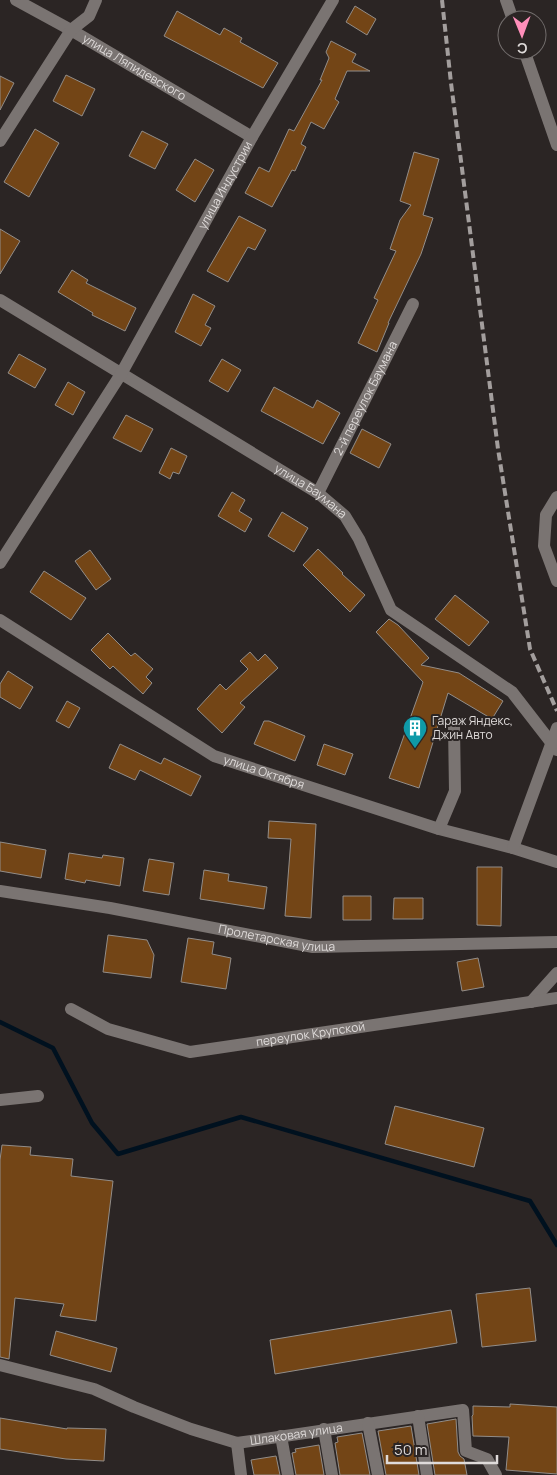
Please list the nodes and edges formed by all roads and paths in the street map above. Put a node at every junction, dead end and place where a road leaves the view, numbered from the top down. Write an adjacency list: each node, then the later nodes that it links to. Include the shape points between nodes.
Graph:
1 (16, 0): 4 (street, улица Ляпидевского)
2 (96, 0): 4 (street, via 89,16)
3 (333, 0): 6 (street, улица Индустрии)
4 (72, 30): 6 (street, улица Ляпидевского); 7 (street)
5 (527, 60): 8 (street)
6 (252, 137): 11 (street, улица Индустрии)
7 (0, 141)
8 (557, 145)
9 (0, 300): 11 (street, улица Баумана)
10 (413, 304): 12 (street, 2-й переулок Баумана)
11 (121, 374): 12 (street, улица Баумана); 14 (street, улица Индустрии)
12 (318, 493): 19 (street, улица Баумана, via 345,516 359,538 392,610 512,692)
13 (557, 497): 15 (street, via 546,515 544,546)
14 (0, 563)
15 (557, 581)
16 (0, 620): 20 (street, улица Октября, via 214,756)
17 (454, 726): 20 (street, via 455,790)
18 (557, 728): 19 (street)
19 (555, 747): 21 (street)
20 (439, 829): 21 (street, улица Октября)
21 (513, 848): 22 (street, улица Октября)
22 (557, 862)
23 (0, 891): 24 (street, Пролетарская улица, via 110,908 313,947)
24 (557, 942)
25 (557, 973): 27 (street)
26 (557, 998): 27 (street, переулок Крупской)
27 (532, 1002): 28 (street, переулок Крупской, via 190,1052 108,1029)
28 (71, 1009)
29 (38, 1096): 30 (street)
30 (0, 1100)
31 (0, 1365): 36 (street, Шлаковая улица, via 94,1389 175,1423)
32 (418, 1416): 33 (street, Шлаковая улица); 41 (street); 42 (street, Шлаковая улица, via 463,1410 466,1451 487,1459)
33 (368, 1423): 34 (street, Шлаковая улица); 40 (street)
34 (324, 1429): 35 (street, Шлаковая улица); 39 (street)
35 (281, 1436): 36 (street, Шлаковая улица); 38 (street)
36 (237, 1443): 37 (street)
37 (241, 1475)
38 (288, 1475)
39 (332, 1475)
40 (378, 1475)
41 (427, 1475)
42 (496, 1475)

